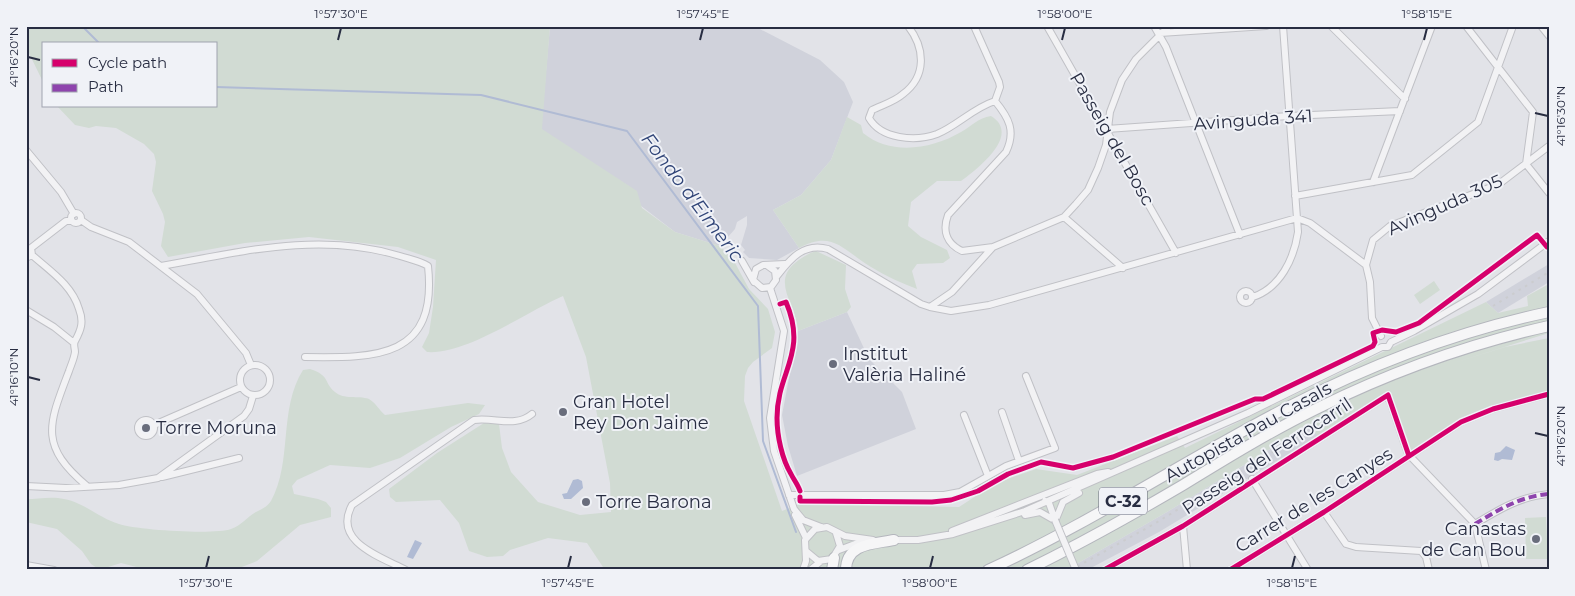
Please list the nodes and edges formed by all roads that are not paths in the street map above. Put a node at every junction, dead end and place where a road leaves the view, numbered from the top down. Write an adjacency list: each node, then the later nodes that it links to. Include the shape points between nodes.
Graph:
1 (908, 26): 18 (street, via 920,48 922,64 918,77 902,95 872,110 869,118 873,125 884,133 898,136 936,134)
2 (974, 26): 18 (street, via 999,82)
3 (1047, 26): 22 (street, Passeig del Bosc)
4 (1154, 26): 14 (street)
5 (1169, 26): 14 (street)
6 (1266, 26): 13 (street)
7 (1283, 26): 20 (street)
8 (1330, 26): 17 (street)
9 (1432, 26): 17 (street)
10 (1466, 26): 16 (street)
11 (1513, 26): 16 (street)
12 (1541, 26): 15 (street)
13 (1200, 28): 14 (street)
14 (1159, 34): 21 (street); 22 (street, via 1122,80)
15 (1549, 36)
16 (1498, 68): 25 (street, via 1533,112); 26 (street, via 1478,122 1412,175)
17 (1404, 99): 19 (street)
18 (995, 101): 36 (street, via 1008,119 1010,144 948,215 945,228 950,242 962,252)
19 (1400, 112): 20 (street, Avinguda 341); 26 (street)
20 (1289, 116): 21 (street, Avinguda 341); 28 (street)
21 (1194, 124): 22 (street, Avinguda 341); 34 (street)
22 (1107, 129): 30 (street, via 1105,149 1088,190); 37 (street, Passeig del Bosc)
23 (1549, 146): 25 (street, Avinguda 305)
24 (26, 150): 29 (street, via 61,192)
25 (1526, 164): 27 (street); 41 (street, Avinguda 305, via 1499,184 1390,226 1374,240)
26 (1373, 182): 28 (street)
27 (1549, 193)
28 (1295, 196): 31 (street)
29 (74, 214): 32 (street, via 80,214); 33 (street)
30 (1064, 217): 36 (street); 43 (street)
31 (1297, 218): 34 (street); 41 (street, via 1310,223); 47 (street, via 1296,247 1291,261 1270,288)
32 (81, 220): 33 (street, via 76,224); 42 (street, via 91,228 129,242)
33 (72, 221): 38 (street, via 66,220)
34 (1240, 235): 37 (street)
35 (1549, 241): 53 (street, via 1478,294)
36 (993, 247): 48 (street, via 952,292)
37 (1176, 253): 43 (street)
38 (30, 254): 54 (street, via 63,282 79,307 82,326)
39 (785, 264): 40 (street); 44 (street); 48 (street, via 797,254 818,246)
40 (766, 265): 44 (street, via 774,269); 45 (street, via 754,271); 45 (street, via 755,266 742,261)
41 (1366, 265): 52 (street, Avinguda 305, via 1372,318)
42 (161, 266): 56 (street, via 286,244 377,249 428,266 430,281 425,318 422,327 410,339 372,355); 57 (street, via 206,303 246,353)
43 (1123, 268): 48 (street, via 989,306 951,311)
44 (776, 276): 46 (street)
45 (754, 282): 46 (street, via 762,288)
46 (770, 288): 77 (street, via 784,331 771,404 771,434)
47 (1253, 297)
48 (930, 308)
49 (26, 310): 54 (street)
50 (1549, 312): 101 (highway, Autopista Pau Casals / C-32, via 1435,343 1325,388 1072,530)
51 (1549, 326): 102 (highway, Autopista Pau Casals / C-32, via 1440,357 1350,393 1275,430 1097,534)
52 (1381, 336): 53 (street, via 1387,335); 55 (street, via 1379,342)
53 (1391, 342): 55 (street)
54 (74, 343): 75 (street, via 75,353 58,399 52,434 62,463)
55 (1382, 347): 69 (street, via 1248,413)
56 (305, 357)
57 (251, 366): 59 (street, via 241,374); 61 (street, via 264,368 270,379 265,391)
58 (1026, 376): 68 (street, via 1054,448)
59 (241, 387): 61 (street); 65 (street)
60 (1549, 394): 66 (street, Carrer de les Canyes, via 1493,408 1461,422)
61 (253, 396): 71 (street, via 244,416)
62 (1002, 412): 68 (street)
63 (532, 414): 96 (street, via 517,423 488,418 474,420 352,505 347,525 356,543)
64 (964, 415): 70 (street)
65 (154, 426)
66 (1409, 456): 73 (street, Passeig del Ferrocarril, via 1388,395); 80 (street, Carrer de les Canyes); 83 (street)
67 (239, 458): 71 (street)
68 (1019, 461): 70 (street)
69 (1117, 470): 72 (street); 82 (street, via 1097,474)
70 (988, 476): 77 (street, via 960,492 944,495)
71 (158, 478): 75 (street, via 119,485)
72 (1098, 480): 78 (street); 81 (street, via 1063,502)
73 (1252, 480): 84 (street, Passeig del Ferrocarril); 87 (street)
74 (26, 486): 75 (street)
75 (86, 486)
76 (1549, 494): 83 (street, via 1534,495 1503,507)
77 (789, 495): 79 (street)
78 (1047, 502): 81 (street); 82 (street)
79 (794, 509): 85 (street, via 803,520); 88 (street)
80 (1324, 512): 87 (street, Carrer de les Canyes); 108 (street, via 1346,544 1421,551)
81 (1056, 520): 82 (street, via 1040,512); 103 (street, bridge)
82 (989, 521): 90 (street, via 936,537)
83 (1475, 524): 109 (street)
84 (1183, 526): 104 (street, Passeig del Ferrocarril); 105 (street)
85 (822, 527): 86 (street); 88 (street, via 811,531)
86 (835, 532): 89 (street); 92 (street, via 840,542)
87 (1286, 536): 106 (street, Carrer de les Canyes); 107 (street)
88 (806, 538): 91 (street)
89 (863, 540): 90 (street); 92 (street)
90 (894, 540): 100 (highway, via 854,550 848,557)
91 (806, 549): 93 (street); 97 (street)
92 (836, 554): 93 (street); 99 (highway)
93 (820, 562): 98 (street)
94 (26, 565): 95 (street)
95 (54, 570)
96 (406, 570)
97 (803, 570)
98 (810, 570)
99 (832, 570)
100 (846, 570)
101 (988, 570)
102 (1027, 570)
103 (1076, 570)
104 (1104, 570)
105 (1188, 570)
106 (1230, 570)
107 (1308, 570)
108 (1429, 570)
109 (1486, 570)

